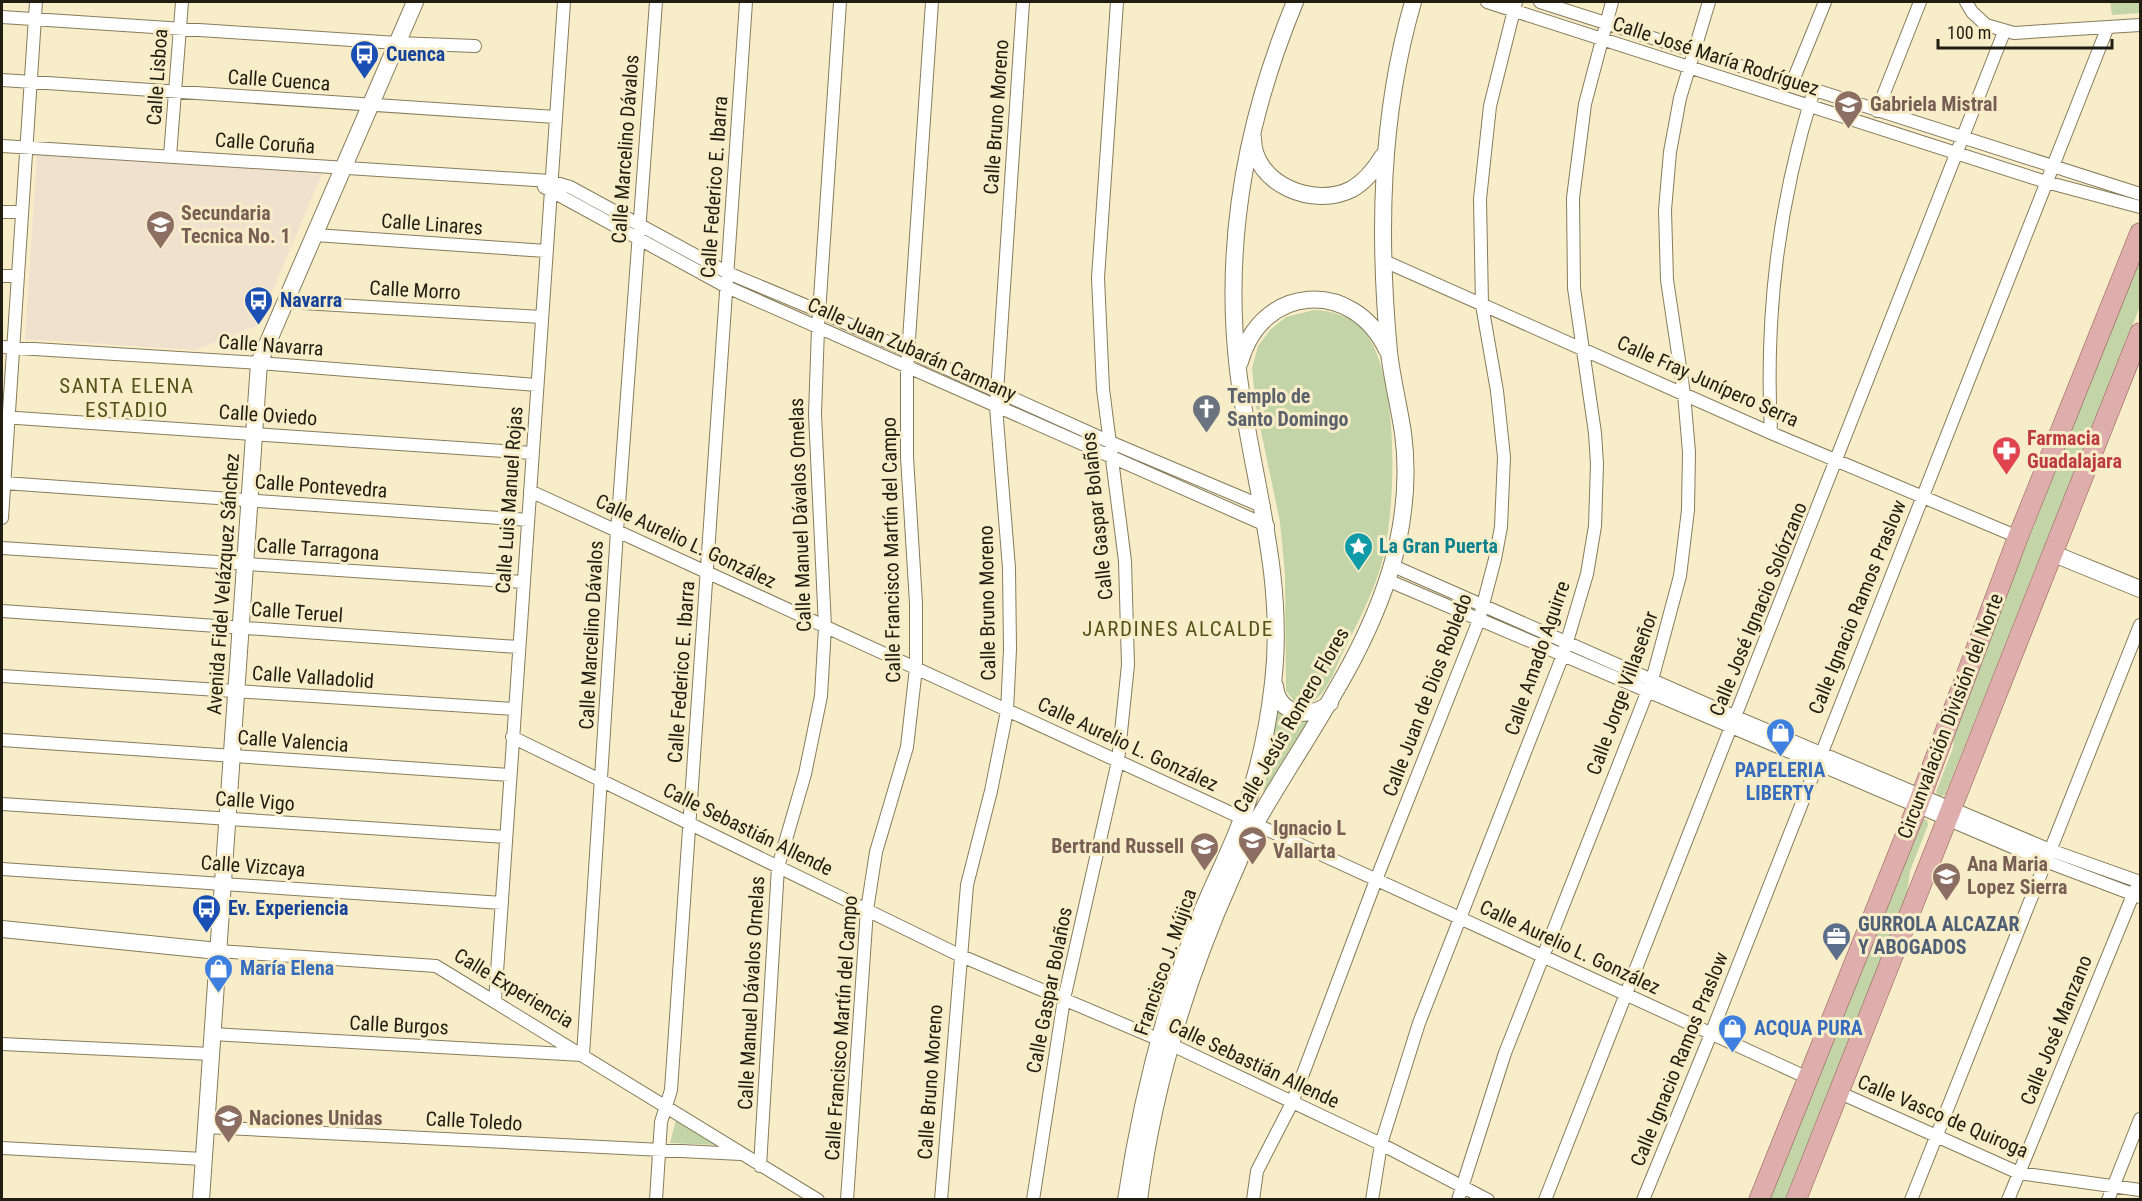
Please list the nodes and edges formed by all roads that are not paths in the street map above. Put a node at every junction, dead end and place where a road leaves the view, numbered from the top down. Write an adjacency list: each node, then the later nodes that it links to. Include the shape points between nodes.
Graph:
1 (36, 2): 22 (street)
2 (182, 2): 25 (street, Calle Lisboa)
3 (415, 2): 29 (street, Avenida Fidel Velázquez Sánchez)
4 (564, 2): 41 (street, Calle Luis Manuel Rojas)
5 (656, 2): 57 (street, Calle Marcelino Dávalos)
6 (746, 2): 63 (street, Calle Federico E. Ibarra)
7 (840, 2): 69 (street, Calle Manuel Dávalos Ornelas)
8 (932, 2): 75 (street, Calle Francisco Martín del Campo)
9 (1023, 2): 81 (street, Calle Bruno Moreno)
10 (1117, 2): 87 (street, Calle Gaspar Bolaños, via 1098,279 1103,389)
11 (1295, 2): 42 (street, Francisco J. Mújica, via 1273,57)
12 (1413, 2): 47 (street, Calle Jesús Romero Flores, via 1396,73)
13 (1487, 2): 20 (street, Calle José María Rodríguez)
14 (1540, 2): 23 (street, Calle José María Rodríguez)
15 (1612, 2): 23 (street, Calle Amado Aguirre)
16 (1709, 2): 31 (street, Calle Jorge Villaseñor)
17 (1825, 2): 35 (street)
18 (1920, 2): 40 (street)
19 (1966, 2): 27 (street, via 1979,19)
20 (1515, 6): 28 (street, Calle José María Rodríguez); 68 (street, Calle Juan de Dios Robledo, via 1490,106 1484,151 1480,199)
21 (2, 17): 22 (street)
22 (35, 18): 25 (street); 34 (street)
23 (1605, 22): 28 (street, Calle Amado Aguirre); 31 (street, Calle José María Rodríguez)
24 (2140, 25): 26 (street)
25 (180, 28): 29 (street); 37 (street, Calle Lisboa)
26 (2106, 29): 27 (street); 50 (street, Calle Ignacio Ramos Praslow)
27 (2004, 32): 43 (street, Calle José Ignacio Solórzano)
28 (1600, 38): 32 (street, Calle José María Rodríguez); 74 (street, Calle Amado Aguirre, via 1585,104 1574,198 1574,288)
29 (397, 43): 30 (street); 38 (street, Avenida Fidel Velázquez Sánchez)
30 (475, 45)
31 (1693, 51): 32 (street, Calle Jorge Villaseñor); 35 (street, Calle José María Rodríguez)
32 (1688, 66): 39 (street, Calle José María Rodríguez); 82 (street, Calle Jorge Villaseñor, via 1670,152 1665,234 1667,280)
33 (2, 80): 34 (street, Calle Cuenca)
34 (30, 82): 37 (street, Calle Cuenca); 45 (street)
35 (1792, 83): 36 (street, Calle José María Rodríguez)
36 (1814, 90): 39 (street); 40 (street, Calle José María Rodríguez)
37 (175, 92): 38 (street, Calle Cuenca); 48 (street, Calle Lisboa)
38 (370, 105): 41 (street, Calle Cuenca); 49 (street, Avenida Fidel Velázquez Sánchez)
39 (1809, 107): 46 (street, Calle José María Rodríguez); 85 (street, via 1790,172 1779,230 1769,357)
40 (1877, 111): 43 (street, Calle José María Rodríguez)
41 (555, 117): 52 (street, Calle Luis Manuel Rojas)
42 (1254, 122): 47 (street, via 1253,148 1258,161 1283,186 1303,194 1322,196 1352,189 1374,171); 79 (street, Francisco J. Mújica, via 1235,231)
43 (1964, 139): 46 (street, Calle José Ignacio Solórzano); 50 (street, Calle José María Rodríguez)
44 (2, 146): 45 (street, Calle Coruña)
45 (26, 147): 48 (street, Calle Coruña); 56 (street)
46 (1959, 153): 51 (street, Calle José María Rodríguez); 90 (street, Calle José Ignacio Solórzano)
47 (1384, 154): 62 (street, Calle Jesús Romero Flores)
48 (170, 156): 49 (street, Calle Coruña)
49 (344, 167): 52 (street, Calle Coruña); 59 (street, Avenida Fidel Velázquez Sánchez)
50 (2052, 167): 51 (street, Calle Ignacio Ramos Praslow); 53 (street, Calle José María Rodríguez)
51 (2046, 182): 54 (street, Calle José María Rodríguez); 93 (street, Calle Ignacio Ramos Praslow)
52 (550, 185): 57 (street, Calle Juan Zubarán Carmany, via 570,187); 60 (street, Calle Juan Zubarán Carmany); 61 (street, Calle Luis Manuel Rojas)
53 (2140, 194)
54 (2140, 207)
55 (2, 212): 56 (street)
56 (22, 212): 65 (street)
57 (639, 224): 60 (street, Calle Marcelino Dávalos); 63 (street, Calle Juan Zubarán Carmany)
58 (2140, 233): 100 (main road, Circunvalación División del Norte)
59 (315, 235): 61 (street, Calle Linares); 67 (street, Avenida Fidel Velázquez Sánchez)
60 (638, 239): 66 (street, Calle Juan Zubarán Carmany); 99 (street, Calle Marcelino Dávalos)
61 (546, 251): 70 (street, Calle Luis Manuel Rojas)
62 (1382, 260): 68 (street, Calle Fray Junípero Serra); 76 (street, Calle Jesús Romero Flores)
63 (728, 273): 66 (street, Calle Federico E. Ibarra); 69 (street, Calle Juan Zubarán Carmany)
64 (2, 276): 65 (street)
65 (18, 276): 73 (street)
66 (727, 287): 71 (street, Calle Juan Zubarán Carmany); 104 (street, Calle Federico E. Ibarra)
67 (286, 302): 70 (street, Calle Morro); 77 (street, Avenida Fidel Velázquez Sánchez)
68 (1482, 305): 74 (street, Calle Fray Junípero Serra); 108 (street, Calle Juan de Dios Robledo, via 1504,458 1501,527)
69 (819, 311): 71 (street, Calle Manuel Dávalos Ornelas); 75 (street, Calle Juan Zubarán Carmany)
70 (542, 317): 80 (street, Calle Luis Manuel Rojas)
71 (818, 328): 78 (street, Calle Juan Zubarán Carmany); 112 (street, Calle Manuel Dávalos Ornelas, via 816,465)
72 (2140, 333): 102 (main road, Circunvalación División del Norte)
73 (7, 348): 77 (street, Calle Navarra); 84 (street)
74 (1582, 350): 82 (street, Calle Fray Junípero Serra); 114 (street, Calle Amado Aguirre, via 1595,433 1597,496 1587,574)
75 (908, 353): 78 (street, Calle Francisco Martín del Campo); 81 (street, Calle Juan Zubarán Carmany)
76 (1390, 357): 79 (street, via 1380,336 1362,315 1337,302 1308,300 1284,307 1258,327 1243,351); 105 (street, Calle Jesús Romero Flores, via 1403,436 1405,476 1401,521)
77 (259, 363): 80 (street, Calle Navarra); 86 (street, Avenida Fidel Velázquez Sánchez)
78 (907, 369): 83 (street, Calle Juan Zubarán Carmany); 117 (street, Calle Francisco Martín del Campo)
79 (1238, 370): 95 (street, Francisco J. Mújica)
80 (537, 385): 88 (street, Calle Luis Manuel Rojas)
81 (997, 392): 83 (street, Calle Bruno Moreno); 87 (street, Calle Juan Zubarán Carmany)
82 (1684, 394): 85 (street, Calle Fray Junípero Serra); 120 (street, Calle Jorge Villaseñor, via 1689,483 1686,539 1674,604)
83 (996, 407): 89 (street, Calle Juan Zubarán Carmany); 124 (street, Calle Bruno Moreno, via 1009,568)
84 (5, 417): 86 (street, Calle Oviedo); 91 (street)
85 (1771, 433): 90 (street, Calle Fray Junípero Serra)
86 (255, 434): 88 (street, Calle Oviedo); 94 (street, Avenida Fidel Velázquez Sánchez)
87 (1110, 442): 89 (street, Calle Gaspar Bolaños); 95 (street, Calle Juan Zubarán Carmany)
88 (532, 453): 92 (street, Calle Luis Manuel Rojas)
89 (1112, 459): 98 (street, Calle Juan Zubarán Carmany); 130 (street, Calle Gaspar Bolaños, via 1125,561 1128,665)
90 (1838, 460): 93 (street, Calle Fray Junípero Serra); 125 (street, Calle José Ignacio Solórzano)
91 (4, 483): 94 (street, Calle Pontevedra); 96 (street)
92 (530, 491): 97 (street, Calle Luis Manuel Rojas); 99 (street, Calle Aurelio L. González)
93 (1922, 496): 100 (street, Calle Fray Junípero Serra); 128 (street, Calle Ignacio Ramos Praslow)
94 (250, 500): 97 (street, Calle Pontevedra); 103 (street, Avenida Fidel Velázquez Sánchez)
95 (1264, 507): 98 (street, Francisco J. Mújica)
96 (2, 518)
97 (528, 520): 106 (street, Calle Luis Manuel Rojas)
98 (1268, 526): 119 (street, Francisco J. Mújica, via 1276,604)
99 (617, 531): 104 (street, Calle Aurelio L. González); 133 (street, Calle Marcelino Dávalos)
100 (2018, 537): 134 (main road, Circunvalación División del Norte)
101 (2, 548): 103 (street, Calle Tarragona)
102 (2054, 554): 107 (street); 136 (main road, Circunvalación División del Norte)
103 (246, 564): 106 (street, Calle Tarragona); 113 (street, Avenida Fidel Velázquez Sánchez)
104 (706, 572): 112 (street, Calle Aurelio L. González); 139 (street, Calle Federico E. Ibarra)
105 (1389, 573): 108 (street); 110 (street); 122 (street, Calle Jesús Romero Flores, via 1363,638)
106 (523, 582): 115 (street, Calle Luis Manuel Rojas)
107 (2140, 589)
108 (1484, 607): 110 (street, Calle Juan de Dios Robledo); 114 (street)
109 (2, 611): 113 (street, Calle Teruel)
110 (1479, 620): 116 (street); 144 (street, Calle Juan de Dios Robledo)
111 (2140, 625): 141 (street)
112 (825, 627): 117 (street, Calle Aurelio L. González); 142 (street, Calle Manuel Dávalos Ornelas, via 821,696 805,774)
113 (242, 628): 115 (street, Calle Teruel); 121 (street, Avenida Fidel Velázquez Sánchez)
114 (1567, 643): 116 (street, Calle Amado Aguirre); 120 (street)
115 (518, 646): 123 (street, Calle Luis Manuel Rojas)
116 (1563, 655): 120 (street); 150 (street, Calle Amado Aguirre)
117 (916, 668): 124 (street, Calle Aurelio L. González); 149 (street, Calle Francisco Martín del Campo, via 907,747 876,852)
118 (2, 676): 121 (street, Calle Valladolid)
119 (1274, 679): 122 (street, via 1280,702 1295,713 1316,711); 138 (street, Francisco J. Mújica)
120 (1649, 686): 125 (street); 154 (street, Calle Jorge Villaseñor)
121 (237, 691): 123 (street, Calle Valladolid); 129 (street, Avenida Fidel Velázquez Sánchez)
122 (1330, 703): 138 (street, Calle Jesús Romero Flores)
123 (514, 709): 126 (street, Calle Luis Manuel Rojas)
124 (1007, 711): 130 (street, Calle Aurelio L. González); 153 (street, Calle Bruno Moreno, via 992,791 967,885)
125 (1734, 722): 128 (street); 131 (street); 155 (street, Calle José Ignacio Solórzano)
126 (512, 737): 132 (street, Calle Luis Manuel Rojas); 133 (street, Calle Sebastián Allende)
127 (2, 740): 129 (street, Calle Valencia)
128 (1821, 751): 131 (street, Calle Ignacio Ramos Praslow); 134 (street)
129 (233, 756): 132 (street, Calle Valencia); 137 (street, Avenida Fidel Velázquez Sánchez)
130 (1118, 761): 138 (street, Calle Aurelio L. González); 156 (street, Calle Gaspar Bolaños)
131 (1816, 763): 134 (street); 159 (street, Calle Ignacio Ramos Praslow)
132 (510, 775): 140 (street, Calle Luis Manuel Rojas)
133 (602, 780): 139 (street, Calle Sebastián Allende); 163 (street, Calle Marcelino Dávalos)
134 (1919, 801): 136 (street); 164 (main road, Circunvalación División del Norte)
135 (2, 804): 137 (street, Calle Vigo)
136 (1949, 814): 141 (street); 165 (main road, Circunvalación División del Norte)
137 (227, 819): 140 (street, Calle Vigo); 146 (street, Avenida Fidel Velázquez Sánchez)
138 (1249, 821): 144 (street, Calle Aurelio L. González); 160 (street, Francisco J. Mújica, via 1197,924)
139 (691, 823): 142 (street, Calle Sebastián Allende); 167 (street, Calle Federico E. Ibarra, via 671,1090)
140 (506, 837): 148 (street, Calle Luis Manuel Rojas)
141 (2047, 855): 145 (street); 147 (street); 170 (street)
142 (777, 867): 149 (street, Calle Sebastián Allende); 176 (street, Calle Manuel Dávalos Ornelas)
143 (2, 869): 146 (street, Calle Vizcaya)
144 (1376, 880): 150 (street, Calle Aurelio L. González); 166 (street, Calle Juan de Dios Robledo)
145 (2140, 880): 147 (street, Calle José Manzano)
146 (223, 884): 148 (street, Calle Vizcaya); 152 (street, Avenida Fidel Velázquez Sánchez)
147 (2136, 897): 177 (street, Calle José Manzano)
148 (502, 903): 157 (street, Calle Luis Manuel Rojas)
149 (867, 910): 153 (street, Calle Sebastián Allende); 184 (street, Calle Francisco Martín del Campo)
150 (1460, 918): 154 (street, Calle Aurelio L. González); 171 (street, Calle Amado Aguirre, via 1415,1033)
151 (2, 930): 152 (street, Calle Experiencia)
152 (218, 951): 157 (street, Calle Experiencia, via 436,966); 158 (street, Avenida Fidel Velázquez Sánchez)
153 (959, 955): 156 (street, Calle Sebastián Allende); 185 (street, Calle Bruno Moreno)
154 (1542, 956): 155 (street, Calle Aurelio L. González); 180 (street, Calle Jorge Villaseñor, via 1489,1098)
155 (1627, 995): 159 (street, Calle Aurelio L. González); 192 (street, Calle José Ignacio Solórzano)
156 (1064, 999): 160 (street, Calle Sebastián Allende); 186 (street, Calle Gaspar Bolaños)
157 (495, 1001): 163 (street, Calle Experiencia)
158 (212, 1034): 162 (street, Avenida Fidel Velázquez Sánchez); 163 (street, Calle Burgos)
159 (1712, 1034): 164 (street, Calle Aurelio L. González); 193 (street, Calle Ignacio Ramos Praslow)
160 (1166, 1043): 166 (street, Calle Sebastián Allende); 187 (street, Francisco J. Mújica); 188 (street)
161 (2, 1044): 162 (street)
162 (211, 1054): 169 (street, Avenida Fidel Velázquez Sánchez)
163 (583, 1055): 167 (street, Calle Experiencia)
164 (1808, 1078): 194 (main road, Circunvalación División del Norte)
165 (1838, 1092): 170 (street, Calle Vasco de Quiroga); 195 (main road, Circunvalación División del Norte)
166 (1292, 1103): 171 (street, Calle Sebastián Allende); 189 (street, Calle Juan de Dios Robledo, via 1257,1171)
167 (666, 1107): 173 (street, Calle Federico E. Ibarra); 174 (street, Calle Experiencia)
168 (2140, 1119): 178 (street)
169 (206, 1127): 173 (street, Calle Toledo); 175 (street, Avenida Fidel Velázquez Sánchez)
170 (1935, 1137): 177 (street, Calle Vasco de Quiroga); 196 (street)
171 (1381, 1144): 180 (street, Calle Sebastián Allende); 190 (street, Calle Amado Aguirre)
172 (2, 1148): 175 (street)
173 (659, 1150): 174 (street, Calle Toledo); 182 (street, Calle Federico E. Ibarra)
174 (741, 1154): 176 (street, Calle Experiencia)
175 (203, 1159): 181 (street, Avenida Fidel Velázquez Sánchez)
176 (760, 1166): 183 (street, Calle Experiencia)
177 (2019, 1173): 178 (street, Calle Vasco de Quiroga); 197 (street, Calle José Manzano)
178 (2113, 1187): 179 (street, Calle Vasco de Quiroga); 198 (street)
179 (2140, 1190)
180 (1461, 1194): 191 (street, Calle Sebastián Allende)
181 (201, 1200)
182 (656, 1200)
183 (818, 1200)
184 (847, 1200)
185 (941, 1200)
186 (1033, 1200)
187 (1126, 1200)
188 (1139, 1200)
189 (1253, 1200)
190 (1372, 1200)
191 (1488, 1200)
192 (1545, 1200)
193 (1643, 1200)
194 (1759, 1200)
195 (1796, 1200)
196 (1911, 1200)
197 (2008, 1200)
198 (2108, 1200)

